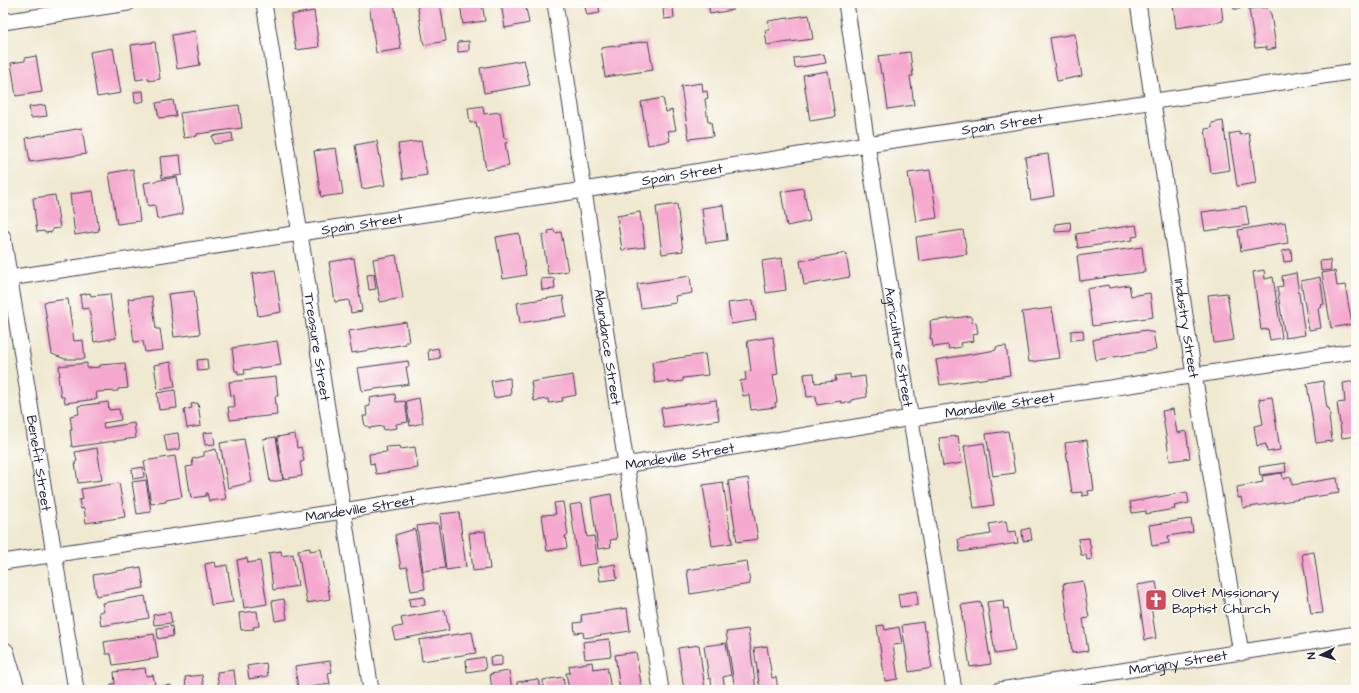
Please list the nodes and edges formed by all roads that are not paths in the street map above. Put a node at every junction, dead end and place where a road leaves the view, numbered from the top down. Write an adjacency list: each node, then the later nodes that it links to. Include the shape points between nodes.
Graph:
1 (128, 3): 6 (street)
2 (264, 3): 11 (street, Treasure Street)
3 (555, 3): 10 (street, Abundance Street)
4 (846, 3): 9 (street, Agriculture Street)
5 (1138, 3): 8 (street, Industry Street)
6 (3, 22)
7 (1356, 71): 8 (street, Spain Street)
8 (1152, 101): 9 (street, Spain Street); 15 (street, Industry Street)
9 (867, 144): 10 (street, Spain Street); 16 (street, Agriculture Street)
10 (584, 190): 11 (street, Spain Street); 17 (street, Abundance Street)
11 (300, 233): 13 (street, Spain Street); 18 (street, Treasure Street)
12 (3, 237): 13 (street, Benefit Street)
13 (9, 278): 19 (street, Benefit Street)
14 (1356, 351): 15 (street, Mandeville Street)
15 (1194, 375): 16 (street, Mandeville Street); 23 (street, Industry Street)
16 (911, 418): 17 (street, Mandeville Street); 28 (street, Agriculture Street)
17 (626, 465): 18 (street, Mandeville Street); 27 (street, Abundance Street)
18 (343, 511): 19 (street, Mandeville Street); 26 (street, Treasure Street)
19 (53, 554): 20 (street, Mandeville Street); 25 (street, Benefit Street)
20 (3, 562)
21 (1356, 634): 23 (street, Marigny Street)
22 (3, 653): 24 (highway)
23 (1241, 653): 29 (street, Marigny Street)
24 (14, 690)
25 (76, 690)
26 (371, 690)
27 (661, 690)
28 (954, 690)
29 (1000, 690)

